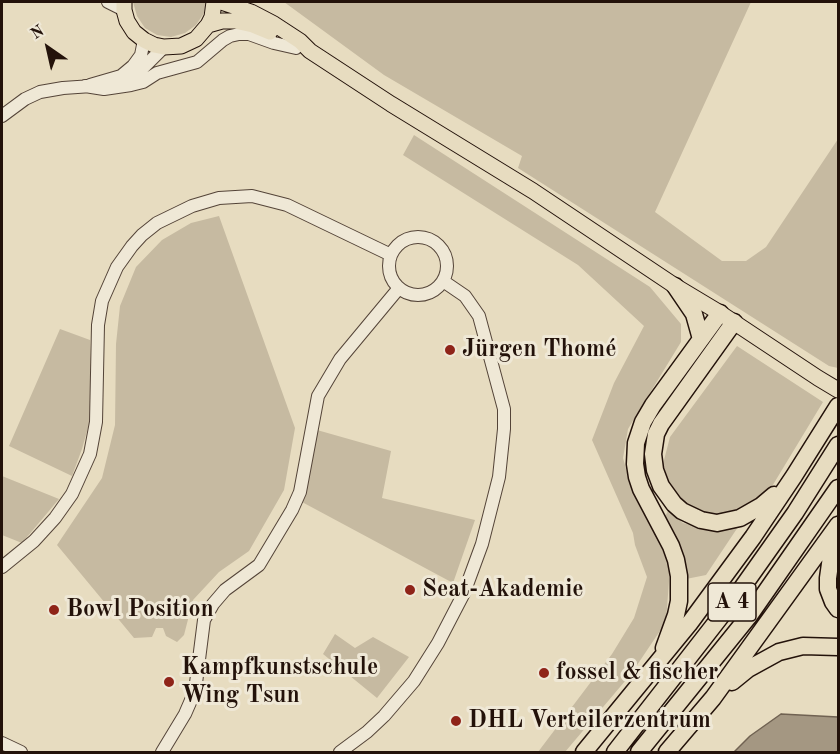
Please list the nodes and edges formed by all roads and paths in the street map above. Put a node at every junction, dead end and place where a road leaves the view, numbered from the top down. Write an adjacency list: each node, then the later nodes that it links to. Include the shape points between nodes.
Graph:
1 (108, 2): 5 (street)
2 (214, 2): 7 (main road)
3 (220, 2): 6 (main road)
4 (246, 2): 6 (main road)
5 (124, 6): 8 (main road, via 127,21)
6 (274, 24): 10 (main road, via 300,41)
7 (208, 25): 9 (main road, via 189,43); 10 (main road, via 229,21 253,25)
8 (144, 40): 9 (main road); 11 (street, via 141,55 133,66 120,76)
9 (164, 47): 11 (street, via 138,73 122,81)
10 (303, 50): 11 (street, via 239,34 224,40 197,62 143,82 104,89); 15 (main road, via 533,191)
11 (85, 86): 12 (street, via 40,92)
12 (2, 116)
13 (391, 255): 14 (street, via 396,247 412,238 431,240 447,262); 16 (street, via 389,273); 26 (street, via 287,205 252,196 219,198 192,206 142,235 117,267 102,301 96,422 90,454 72,494 55,518)
14 (443, 281): 16 (street, via 423,295); 34 (street, via 465,296 479,316 504,409 499,477 482,544 464,592 438,643 414,681 384,716)
15 (675, 286): 17 (main road); 18 (highway, via 694,314)
16 (399, 288): 33 (street, via 340,359 318,396 300,492 258,565 225,590 204,620 195,691)
17 (727, 317): 18 (highway); 19 (main road); 22 (highway, via 656,434 653,454 657,477 682,511 717,522 751,513)
18 (701, 339): 29 (highway, via 653,405 636,443 637,477 671,546 679,576 676,615)
19 (838, 389)
20 (838, 406): 22 (highway)
21 (838, 445): 36 (highway, A 4, via 732,602)
22 (794, 476): 29 (highway)
23 (838, 488): 37 (highway, A 4, via 749,616)
24 (838, 525): 30 (highway)
25 (838, 536): 27 (highway, via 832,550 828,589)
26 (2, 567)
27 (838, 609)
28 (838, 647): 30 (highway, via 803,646 779,652 748,669)
29 (658, 662): 35 (highway)
30 (713, 698): 38 (highway)
31 (2, 743): 32 (street)
32 (21, 753)
33 (162, 753)
34 (340, 753)
35 (584, 753)
36 (615, 753)
37 (639, 753)
38 (667, 753)

